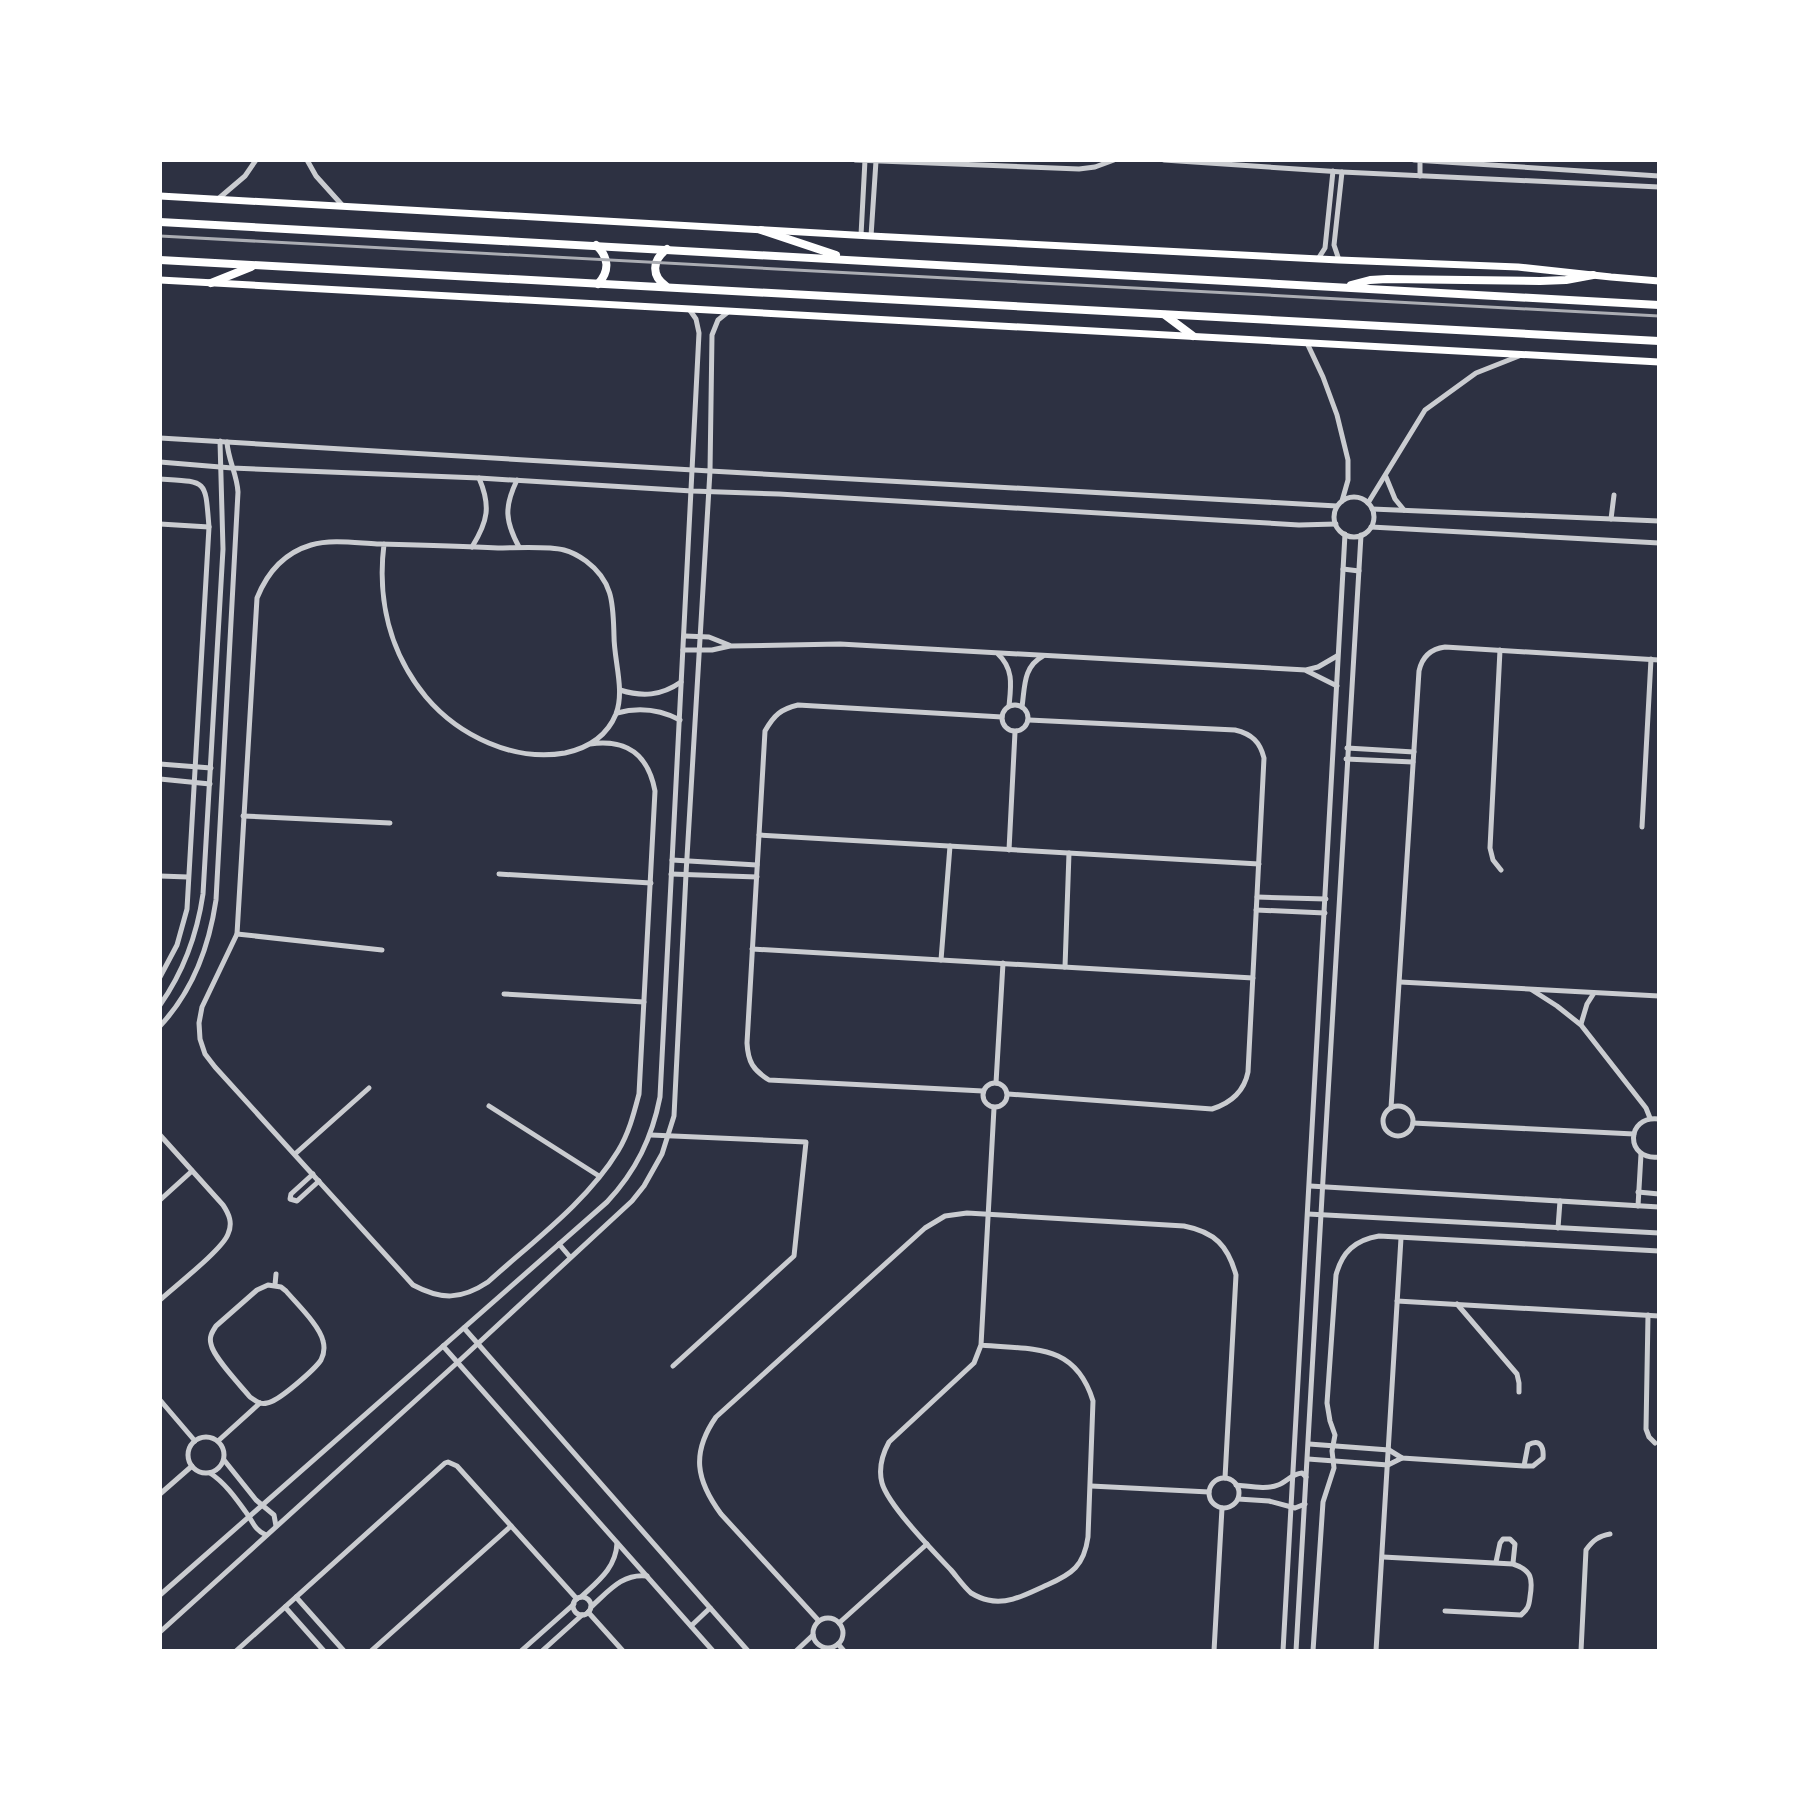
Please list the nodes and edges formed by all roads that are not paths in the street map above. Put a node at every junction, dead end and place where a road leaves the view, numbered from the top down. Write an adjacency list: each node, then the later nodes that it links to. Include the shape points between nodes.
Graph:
1 (256, 160): 19 (street)
2 (307, 160): 20 (street)
3 (855, 160): 4 (street)
4 (865, 160): 9 (street); 23 (street)
5 (1114, 160): 10 (street, via 1079,169)
6 (1164, 160): 11 (street)
7 (1275, 160): 12 (street)
8 (1417, 160): 15 (street); 16 (street)
9 (876, 161): 10 (street); 24 (street)
10 (956, 162)
11 (1257, 163): 12 (street)
12 (1275, 168): 13 (street)
13 (1333, 171): 14 (street); 28 (street, via 1325,248)
14 (1342, 172): 15 (street); 30 (street, via 1334,245)
15 (1420, 176): 17 (street)
16 (1659, 176)
17 (1659, 187)
18 (160, 196): 19 (main road)
19 (218, 199): 20 (main road)
20 (344, 206): 22 (main road)
21 (160, 222): 25 (highway)
22 (761, 230): 23 (main road); 27 (highway)
23 (861, 235): 24 (main road)
24 (871, 236): 28 (main road)
25 (596, 245): 26 (highway); 36 (highway, via 607,266)
26 (668, 249): 27 (highway); 38 (highway, via 655,269)
27 (849, 259): 37 (highway)
28 (1318, 259): 30 (main road)
29 (160, 260): 31 (highway)
30 (1339, 260): 32 (main road)
31 (255, 265): 35 (highway); 36 (highway)
32 (1593, 275): 34 (main road); 37 (highway, via 1540,281 1379,280)
33 (160, 280): 35 (main road)
34 (1659, 281)
35 (211, 283): 40 (main road)
36 (598, 284): 38 (highway)
37 (1346, 287): 39 (highway)
38 (669, 288): 42 (highway)
39 (1659, 305)
40 (687, 308): 41 (main road); 53 (street, via 699,333)
41 (730, 311): 43 (main road); 54 (street, via 718,320 712,335)
42 (1165, 315): 43 (highway); 44 (highway)
43 (1193, 336): 45 (main road)
44 (1659, 341)
45 (1306, 342): 46 (main road); 62 (street, via 1332,402 1348,460 1349,477)
46 (1524, 354): 47 (main road); 55 (street, via 1476,373 1425,410)
47 (1659, 362)
48 (160, 438): 49 (street)
49 (223, 442): 51 (street); 52 (street); 53 (street)
50 (160, 462): 51 (street)
51 (220, 467): 52 (street); 108 (street, via 224,538)
52 (232, 468): 56 (street); 155 (street, via 238,492 216,900 196,972)
53 (693, 470): 54 (street); 59 (street)
54 (710, 471): 60 (street); 62 (street)
55 (1385, 477): 63 (street); 64 (street)
56 (479, 478): 58 (street); 75 (street, via 487,513)
57 (160, 479): 69 (street, via 203,487)
58 (517, 480): 59 (street); 76 (street, via 507,514)
59 (692, 491): 60 (street); 79 (street)
60 (708, 492): 68 (street); 80 (street)
61 (1614, 495): 65 (street)
62 (1340, 503): 63 (street, via 1356,497); 68 (street)
63 (1370, 506): 64 (street); 70 (street)
64 (1405, 511): 65 (street)
65 (1611, 519): 66 (street)
66 (1659, 521)
67 (160, 524): 69 (street)
68 (1336, 524): 71 (street)
69 (209, 527): 107 (street)
70 (1371, 527): 72 (street); 73 (street)
71 (1345, 534): 72 (street); 77 (street)
72 (1361, 535): 78 (street)
73 (1659, 543)
74 (384, 544): 75 (street); 101 (street, via 382,589 391,635 412,677 445,715 489,743 528,755 575,751); 112 (street, via 309,546 282,560 263,584 257,598)
75 (472, 547): 76 (street)
76 (520, 548): 93 (street, via 563,550 599,573 612,598)
77 (1343, 569): 78 (street); 86 (street)
78 (1359, 571): 102 (street)
79 (684, 636): 80 (street); 82 (street)
80 (700, 636): 81 (street); 83 (street)
81 (730, 646): 83 (street); 85 (street, via 840,644)
82 (683, 650): 83 (street); 91 (street)
83 (699, 650): 122 (street)
84 (1500, 650): 88 (street); 103 (street, via 1445,647 1423,659); 125 (street, via 1490,848)
85 (997, 653): 87 (street); 94 (street, via 1012,676)
86 (1338, 655): 90 (street); 92 (street)
87 (1043, 656): 90 (street); 95 (street, via 1025,677)
88 (1651, 659): 89 (street); 114 (street)
89 (1659, 660)
90 (1306, 670): 92 (street)
91 (682, 682): 93 (street, via 658,694); 98 (street)
92 (1337, 686): 117 (street)
93 (620, 690): 96 (street)
94 (1009, 706): 95 (street); 97 (street)
95 (1022, 707): 99 (street)
96 (616, 713): 98 (street, via 643,709); 101 (street)
97 (1002, 717): 100 (street, via 1007,729); 115 (street, via 784,708 765,731)
98 (680, 720): 121 (street)
99 (1029, 720): 100 (street); 123 (street, via 1235,730 1255,739 1264,758)
100 (1015, 732): 119 (street)
101 (590, 744): 132 (street, via 605,742 634,752 652,776)
102 (1346, 747): 103 (street); 104 (street)
103 (1414, 752): 105 (street)
104 (1346, 759): 105 (street); 118 (street)
105 (1413, 762): 147 (street)
106 (160, 764): 107 (street)
107 (195, 766): 108 (street); 110 (street)
108 (211, 768): 111 (street)
109 (160, 779): 110 (street)
110 (194, 781): 111 (street); 130 (street)
111 (210, 784): 153 (street, via 197,927 179,975)
112 (243, 816): 113 (street); 137 (street)
113 (390, 823)
114 (1642, 827)
115 (759, 835): 116 (street); 124 (street)
116 (950, 846): 119 (street); 142 (street)
117 (1328, 849): 118 (street); 134 (street)
118 (1341, 849): 141 (street)
119 (1009, 850): 120 (street)
120 (1069, 853): 123 (street); 144 (street)
121 (672, 860): 122 (street); 127 (street)
122 (686, 861): 124 (street); 128 (street)
123 (1259, 864): 133 (street)
124 (757, 865): 131 (street)
125 (1501, 870)
126 (499, 874): 132 (street)
127 (671, 874): 128 (street); 168 (street, via 660,1097)
128 (686, 874): 131 (street); 169 (street)
129 (160, 876): 130 (street)
130 (188, 877): 145 (street, via 183,927)
131 (757, 877): 138 (street)
132 (651, 883): 152 (street)
133 (1257, 897): 134 (street); 135 (street)
134 (1326, 899): 136 (street)
135 (1256, 910): 136 (street); 146 (street)
136 (1325, 913): 140 (street)
137 (237, 934): 139 (street); 170 (street, via 202,1007 200,1039 215,1067)
138 (752, 949): 142 (street); 158 (street, via 748,1059 769,1080)
139 (382, 950)
140 (1323, 950): 141 (street); 177 (street)
141 (1336, 950): 178 (street)
142 (941, 960): 143 (street)
143 (1003, 963): 144 (street); 156 (street)
144 (1065, 967): 146 (street)
145 (160, 977)
146 (1253, 978): 159 (street, via 1246,1082 1222,1105 1212,1109)
147 (1400, 982): 148 (street); 162 (street)
148 (1531, 989): 149 (street); 154 (street)
149 (1595, 992): 151 (street); 154 (street)
150 (504, 994): 152 (street)
151 (1659, 996)
152 (644, 1002): 175 (street, via 639,1094 632,1123)
153 (160, 1005)
154 (1581, 1025): 163 (street)
155 (160, 1026)
156 (996, 1083): 158 (street); 159 (street)
157 (369, 1088): 170 (street)
158 (983, 1091): 161 (street, via 986,1104)
159 (1008, 1094): 161 (street, via 1004,1104)
160 (489, 1106): 175 (street)
161 (994, 1108): 185 (street)
162 (1391, 1108): 165 (street, via 1405,1108); 165 (street, via 1384,1119 1388,1132 1401,1135)
163 (1650, 1118): 164 (street); 166 (street)
164 (1659, 1119)
165 (1413, 1123): 166 (street)
166 (1634, 1134): 171 (street)
167 (160, 1135): 173 (street)
168 (651, 1135): 169 (street); 191 (street, via 618,1190)
169 (669, 1136): 193 (street, via 638,1194); 206 (street, via 806,1142 794,1256)
170 (295, 1154): 174 (street)
171 (1641, 1154): 172 (street); 179 (street)
172 (1659, 1157)
173 (192, 1171): 181 (street); 196 (street, via 227,1210 230,1232)
174 (313, 1174): 176 (street); 176 (street, via 290,1199 297,1201)
175 (599, 1176): 176 (street, via 488,1282 459,1296 427,1293 413,1285)
176 (319, 1181)
177 (1310, 1186): 178 (street); 186 (street)
178 (1324, 1187): 182 (street); 187 (street)
179 (1638, 1192): 180 (street); 183 (street)
180 (1659, 1195): 184 (street)
181 (160, 1200)
182 (1560, 1201): 183 (street); 188 (street)
183 (1638, 1206): 184 (street)
184 (1659, 1207)
185 (988, 1214): 203 (street); 225 (street, via 1184,1226 1219,1242 1236,1275); 256 (street, via 956,1213 934,1221 706,1431 699,1465 710,1499)
186 (1308, 1214): 187 (street); 224 (street)
187 (1322, 1215): 188 (street); 213 (street)
188 (1558, 1228): 189 (street)
189 (1659, 1233)
190 (1401, 1238): 192 (street); 197 (street); 214 (street, via 1367,1238 1339,1263 1327,1403)
191 (559, 1244): 193 (street); 201 (street)
192 (1659, 1251)
193 (570, 1257): 202 (street)
194 (276, 1274): 195 (street)
195 (275, 1285): 209 (street, via 319,1331 323,1353 316,1366 275,1400); 209 (street, via 257,1290 216,1326 210,1342 214,1354)
196 (160, 1300)
197 (1397, 1301): 198 (street); 215 (street)
198 (1457, 1304): 199 (street); 207 (street, via 1517,1374)
199 (1648, 1315): 200 (street); 212 (street, via 1646,1429)
200 (1659, 1316)
201 (464, 1328): 202 (street); 204 (street)
202 (477, 1344): 205 (street); 253 (street)
203 (981, 1345): 228 (street, via 1048,1352 1078,1369 1093,1401); 244 (street, via 974,1363 889,1442 881,1462 886,1492)
204 (443, 1346): 205 (street); 235 (street)
205 (458, 1362): 240 (street); 243 (street)
206 (673, 1366)
207 (1519, 1392)
208 (160, 1400): 210 (street)
209 (260, 1403): 211 (street)
210 (195, 1441): 211 (street); 221 (street, via 188,1455)
211 (218, 1441): 218 (street)
212 (1655, 1443)
213 (1309, 1444): 214 (street); 217 (street)
214 (1333, 1446): 215 (street); 219 (street)
215 (1389, 1450): 216 (street); 220 (street)
216 (1402, 1458): 220 (street); 222 (street)
217 (1308, 1459): 219 (street); 226 (street)
218 (224, 1460): 223 (street); 235 (street)
219 (1333, 1461): 220 (street); 277 (street, via 1323,1502)
220 (1388, 1465): 245 (street)
221 (192, 1466): 223 (street); 231 (street)
222 (1524, 1466): 222 (street, via 1528,1445 1538,1442 1543,1458)
223 (210, 1473): 238 (street)
224 (1294, 1474): 226 (street); 229 (street); 236 (street)
225 (1225, 1478): 227 (street); 230 (street, via 1214,1482)
226 (1307, 1479): 234 (street)
227 (1236, 1485): 229 (street); 232 (street)
228 (1091, 1486): 230 (street); 244 (street, via 1086,1549 1075,1569 1008,1601 972,1593)
229 (1269, 1488): 233 (street)
230 (1209, 1492): 237 (street, via 1212,1503)
231 (160, 1494)
232 (1238, 1499): 233 (street); 237 (street)
233 (1269, 1501): 236 (street)
234 (1305, 1504): 236 (street); 276 (street)
235 (262, 1506): 238 (street); 240 (street, via 274,1515)
236 (1292, 1507): 275 (street)
237 (1222, 1508): 274 (street)
238 (249, 1517): 242 (street); 249 (street)
239 (511, 1526): 250 (street, via 455,1464 445,1463); 251 (street); 266 (street)
240 (276, 1527): 242 (street)
241 (1610, 1534): 279 (street, via 1586,1550)
242 (267, 1535): 259 (street)
243 (617, 1542): 248 (street); 251 (street, via 608,1571)
244 (927, 1544): 257 (street)
245 (1383, 1557): 246 (street); 278 (street)
246 (1496, 1562): 247 (street); 247 (street, via 1500,1543 1510,1539 1515,1544)
247 (1513, 1564): 255 (street, via 1532,1582 1527,1611)
248 (647, 1576): 254 (street, via 625,1579); 258 (street)
249 (160, 1595)
250 (296, 1597): 252 (street); 265 (street)
251 (577, 1600): 254 (street, via 588,1600); 254 (street, via 574,1610); 267 (street)
252 (285, 1607): 263 (street); 264 (street)
253 (710, 1608): 258 (street); 271 (street)
254 (587, 1611): 268 (street); 269 (street)
255 (1445, 1611)
256 (819, 1621): 257 (street); 260 (street)
257 (839, 1623): 261 (street)
258 (691, 1626): 270 (street)
259 (160, 1632)
260 (813, 1635): 262 (street); 272 (street)
261 (838, 1644): 262 (street); 273 (street)
262 (818, 1648)
263 (236, 1651)
264 (324, 1651)
265 (344, 1651)
266 (371, 1651)
267 (521, 1651)
268 (542, 1651)
269 (623, 1651)
270 (713, 1651)
271 (748, 1651)
272 (796, 1651)
273 (844, 1651)
274 (1214, 1651)
275 (1283, 1651)
276 (1296, 1651)
277 (1313, 1651)
278 (1376, 1651)
279 (1580, 1651)

